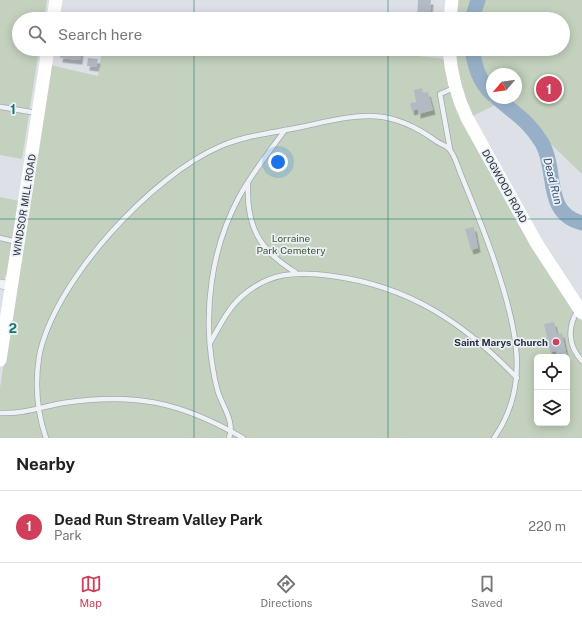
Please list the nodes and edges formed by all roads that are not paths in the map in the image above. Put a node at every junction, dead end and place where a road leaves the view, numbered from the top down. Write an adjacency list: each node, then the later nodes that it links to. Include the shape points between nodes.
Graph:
1 (56, 0): 3 (main road)
2 (452, 0): 4 (main road)
3 (54, 12)
4 (451, 12)
5 (47, 56): 9 (main road, WINDSOR MILL ROAD)
6 (449, 56): 7 (main road, DOGWOOD ROAD)
7 (454, 88): 11 (lane, via 440,94); 17 (main road, DOGWOOD ROAD, via 467,118 534,238)
8 (0, 106): 9 (lane)
9 (38, 114): 14 (main road, WINDSOR MILL ROAD)
10 (285, 130): 11 (lane, via 364,116 388,117 412,125); 12 (lane); 22 (lane, via 237,140 192,162 157,188 113,231 74,280 51,322 40,356)
11 (450, 149): 21 (lane, via 506,296 515,328)
12 (248, 181): 15 (lane, via 248,210 256,234 271,256); 18 (lane, via 230,216 215,262 210,291)
13 (0, 238): 14 (lane)
14 (18, 242): 16 (main road, WINDSOR MILL ROAD)
15 (295, 272): 18 (lane, via 268,280 240,297 222,320); 21 (lane, via 364,281 422,302 476,339)
16 (6, 285): 19 (main road, WINDSOR MILL ROAD)
17 (580, 311): 20 (lane, via 573,318 570,336 577,356)
18 (210, 343): 24 (lane, via 218,391)
19 (0, 360)
20 (582, 361)
21 (517, 378): 28 (lane, via 511,410)
22 (38, 410): 23 (lane); 24 (lane, via 88,400 133,399 170,405); 25 (lane)
23 (0, 414)
24 (232, 431): 26 (lane); 27 (lane)
25 (46, 438)
26 (229, 438)
27 (244, 438)
28 (494, 438)

